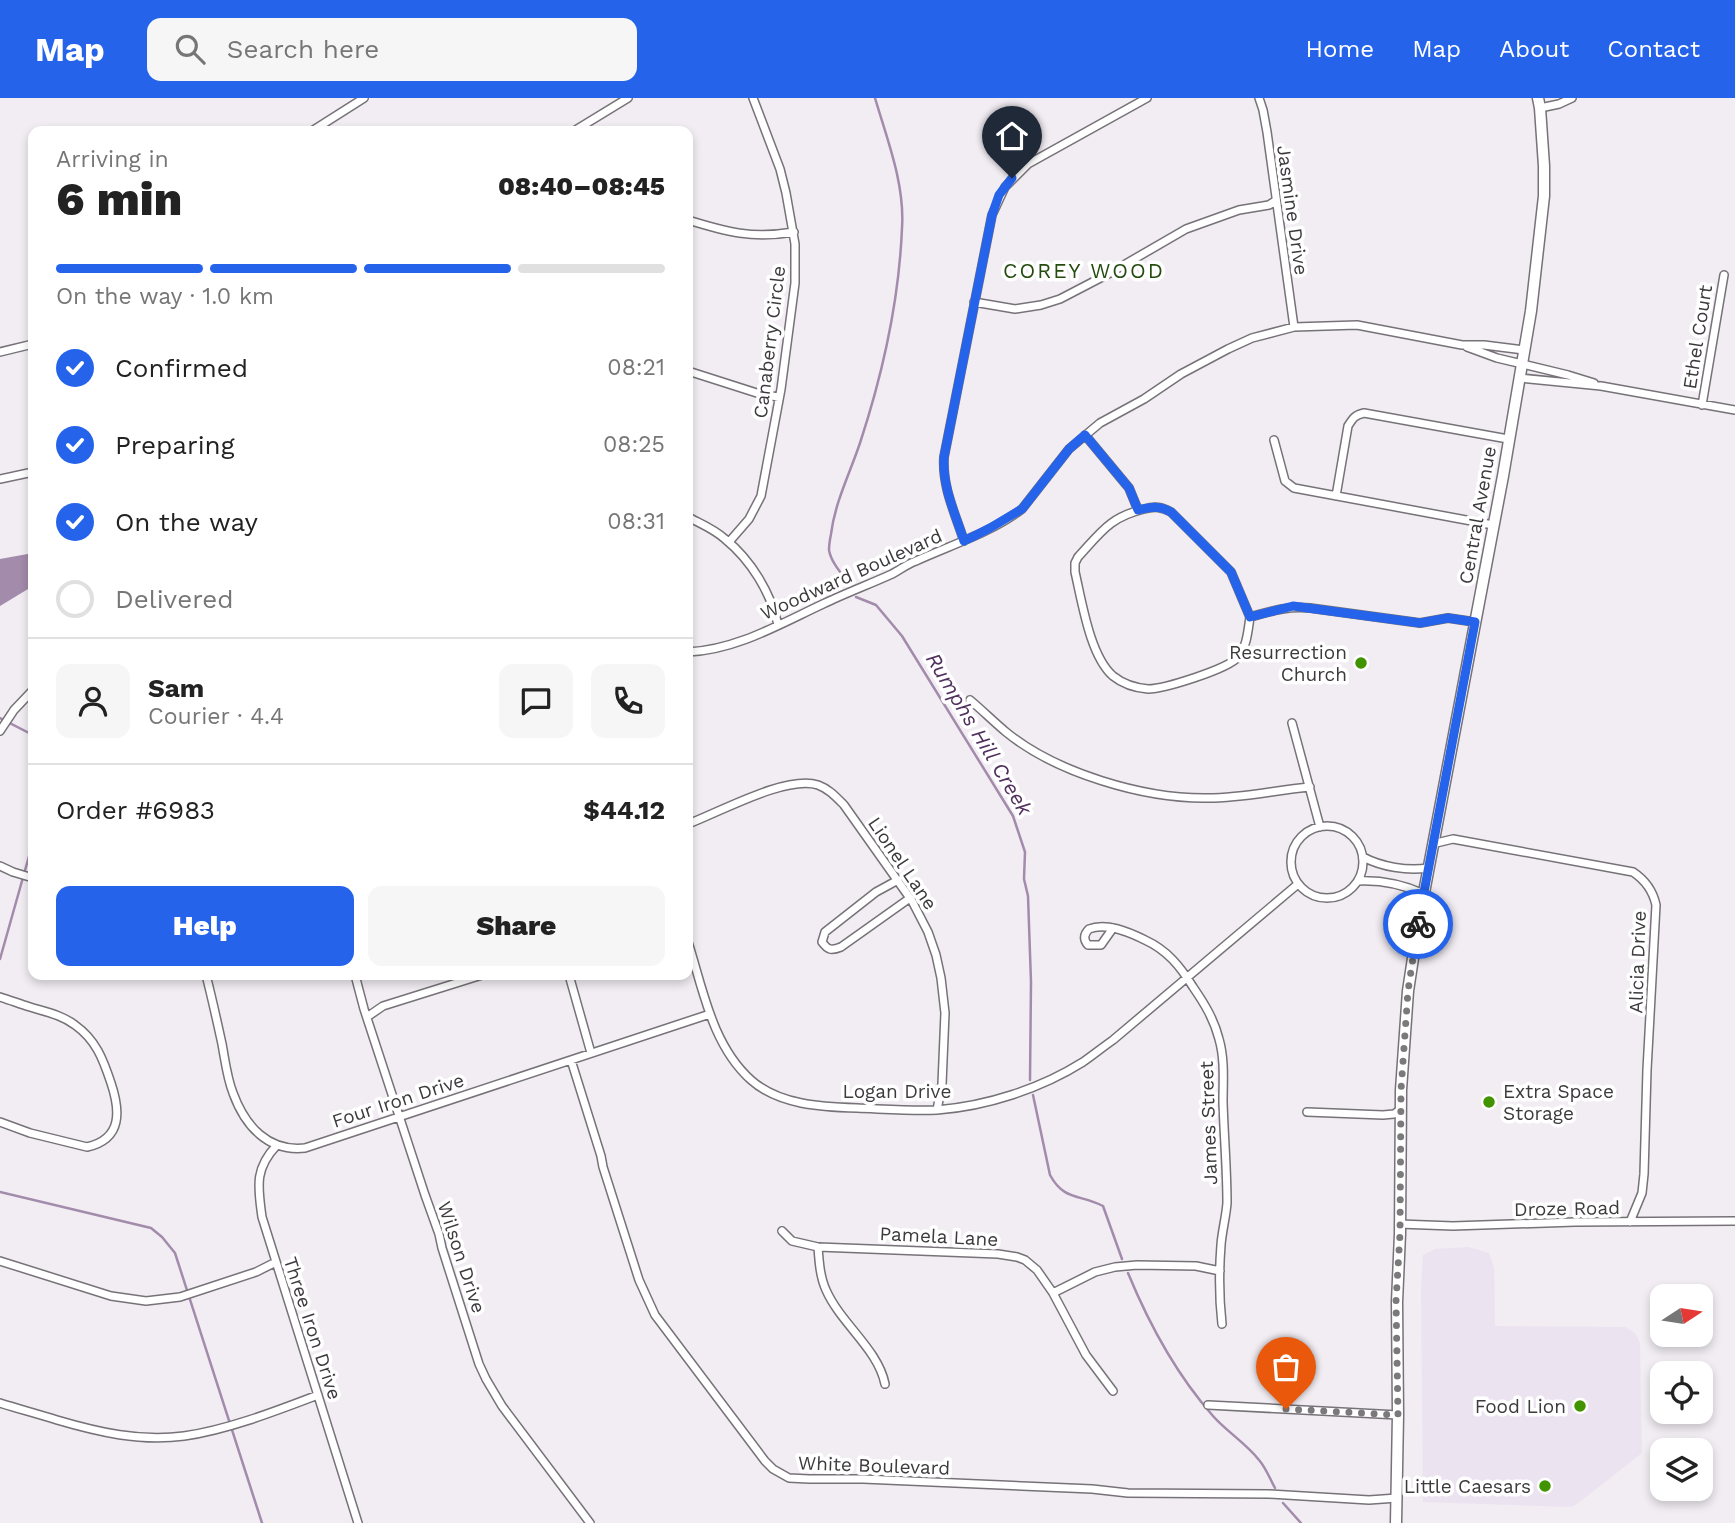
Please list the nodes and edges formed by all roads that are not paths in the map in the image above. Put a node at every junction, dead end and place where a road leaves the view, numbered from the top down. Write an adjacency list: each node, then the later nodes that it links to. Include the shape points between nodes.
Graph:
1 (364, 98): 8 (street)
2 (628, 98): 9 (street)
3 (753, 98): 12 (street, Canaberry Circle, via 780,169)
4 (1147, 98): 14 (street, via 1048,152 1012,178 992,215)
5 (1259, 98): 10 (street, Jasmine Drive)
6 (1572, 98): 7 (street, via 1559,104)
7 (1539, 103): 18 (street, Central Avenue, via 1544,196)
8 (320, 126)
9 (582, 126)
10 (1275, 201): 14 (street, via 1186,229 1060,299 1015,309); 15 (street, Jasmine Drive)
11 (693, 221): 12 (street, via 746,235)
12 (794, 233): 24 (street, Canaberry Circle, via 795,283)
13 (1724, 275): 25 (street, Ethel Court)
14 (974, 302): 36 (street, via 943,467)
15 (1294, 327): 17 (street, Woodward Boulevard, via 1357,326); 27 (street, Woodward Boulevard, via 1228,349)
16 (28, 345): 19 (street)
17 (1462, 345): 18 (street, Woodward Boulevard); 20 (street, Woodward Boulevard)
18 (1524, 350): 20 (street, Central Avenue)
19 (0, 352)
20 (1522, 364): 22 (street, Central Avenue); 23 (street, Woodward Boulevard)
21 (693, 373): 24 (street)
22 (1520, 378): 23 (street); 28 (street, Central Avenue)
23 (1601, 386): 25 (street)
24 (779, 397): 37 (street, Canaberry Circle, via 761,496)
25 (1702, 405): 26 (street)
26 (1735, 410)
27 (1085, 435): 33 (street, via 1129,488); 36 (street, Woodward Boulevard, via 1022,509)
28 (1508, 439): 32 (street, via 1364,413 1353,417 1348,426); 35 (street, Central Avenue)
29 (1274, 440): 32 (street, via 1289,485)
30 (28, 473): 31 (street)
31 (0, 479)
32 (1336, 496): 35 (street)
33 (1138, 510): 38 (street, via 1162,507 1171,512 1231,572); 38 (street, via 1112,522 1075,563 1096,650 1113,676 1148,689 1216,671 1243,650)
34 (693, 520): 37 (street)
35 (1493, 526): 39 (street, Central Avenue)
36 (964, 541): 40 (street, Woodward Boulevard)
37 (729, 542): 40 (street, via 760,580)
38 (1250, 617): 39 (street, via 1293,606 1420,623 1448,618)
39 (1475, 622): 49 (street, Central Avenue)
40 (778, 625): 41 (street, Woodward Boulevard, via 723,647)
41 (693, 652)
42 (28, 695): 45 (street)
43 (970, 700): 46 (street, via 1006,732 1052,760 1144,791 1205,799)
44 (1292, 723): 46 (street)
45 (0, 731)
46 (1310, 787): 48 (street)
47 (693, 822): 54 (street, Lionel Lane, via 783,786 817,785 844,805)
48 (1320, 827): 50 (street, via 1344,831 1357,842); 56 (street, via 1303,835 1292,852 1292,871)
49 (1433, 844): 52 (street, Central Avenue); 78 (street, Alicia Drive, via 1452,839 1633,872 1654,896 1644,1174)
50 (1363, 857): 52 (street, via 1413,870); 55 (street)
51 (0, 866): 53 (street)
52 (1428, 868): 57 (street, Central Avenue)
53 (28, 876)
54 (898, 880): 58 (street, Lionel Lane); 58 (street, via 825,932 822,942 827,949 841,947)
55 (1358, 881): 56 (street, via 1345,894 1327,899 1309,894); 57 (street, via 1398,884)
56 (1298, 884): 61 (street, Logan Drive)
57 (1424, 894): 71 (street, Central Avenue, via 1408,991)
58 (910, 898): 72 (street, Lionel Lane, via 928,932 943,989 945,1024)
59 (1113, 928): 61 (street, James Street, via 1161,949)
60 (693, 958): 67 (street, Logan Drive)
61 (1187, 977): 72 (street, Logan Drive, via 1113,1040 1063,1073 996,1099); 84 (street, James Street, via 1214,1024 1223,1061 1227,1206)
62 (207, 980): 76 (street, via 232,1091 253,1128)
63 (356, 980): 68 (street, Wilson Drive)
64 (466, 980): 68 (street, via 383,1006)
65 (570, 980): 69 (street)
66 (0, 996): 75 (street, via 66,1018 86,1034 99,1050 118,1105 114,1129 104,1140 87,1147)
67 (710, 1014): 69 (street, Four Iron Drive); 72 (street, Logan Drive, via 736,1065 779,1097 824,1107)
68 (367, 1017): 74 (street, Wilson Drive)
69 (591, 1053): 70 (street, Four Iron Drive)
70 (571, 1060): 74 (street, Four Iron Drive); 93 (street, White Boulevard, via 623,1234 649,1303 765,1461 781,1474 789,1478 1128,1493)
71 (1401, 1109): 73 (street, via 1383,1115); 79 (street, Central Avenue)
72 (937, 1110)
73 (1307, 1112)
74 (399, 1117): 76 (street, Four Iron Drive, via 305,1148); 96 (street, Wilson Drive, via 486,1379)
75 (0, 1122)
76 (277, 1145): 83 (street, Three Iron Drive, via 265,1159 258,1185)
77 (1735, 1221): 78 (street, Droze Road)
78 (1630, 1222): 79 (street, Droze Road)
79 (1399, 1224): 92 (street, Central Avenue)
80 (782, 1231): 81 (street, Pamela Lane, via 792,1241)
81 (818, 1247): 85 (street, Pamela Lane, via 1007,1255 1025,1260); 87 (street, via 825,1289 880,1365)
82 (0, 1261): 83 (street, via 111,1296 146,1301 180,1297)
83 (276, 1262): 89 (street, Three Iron Drive)
84 (1220, 1271): 85 (street, via 1196,1266 1115,1267); 86 (street, James Street)
85 (1053, 1293): 88 (street, Pamela Lane, via 1095,1369)
86 (1222, 1324)
87 (885, 1384)
88 (1113, 1391)
89 (318, 1395): 90 (street, via 215,1429 159,1438 108,1434); 94 (street, Three Iron Drive)
90 (0, 1403)
91 (1208, 1405): 92 (street)
92 (1398, 1415): 93 (street, Central Avenue)
93 (1397, 1498): 97 (street, Central Avenue)
94 (357, 1520): 95 (street)
95 (349, 1523)
96 (590, 1523)
97 (1396, 1523)

